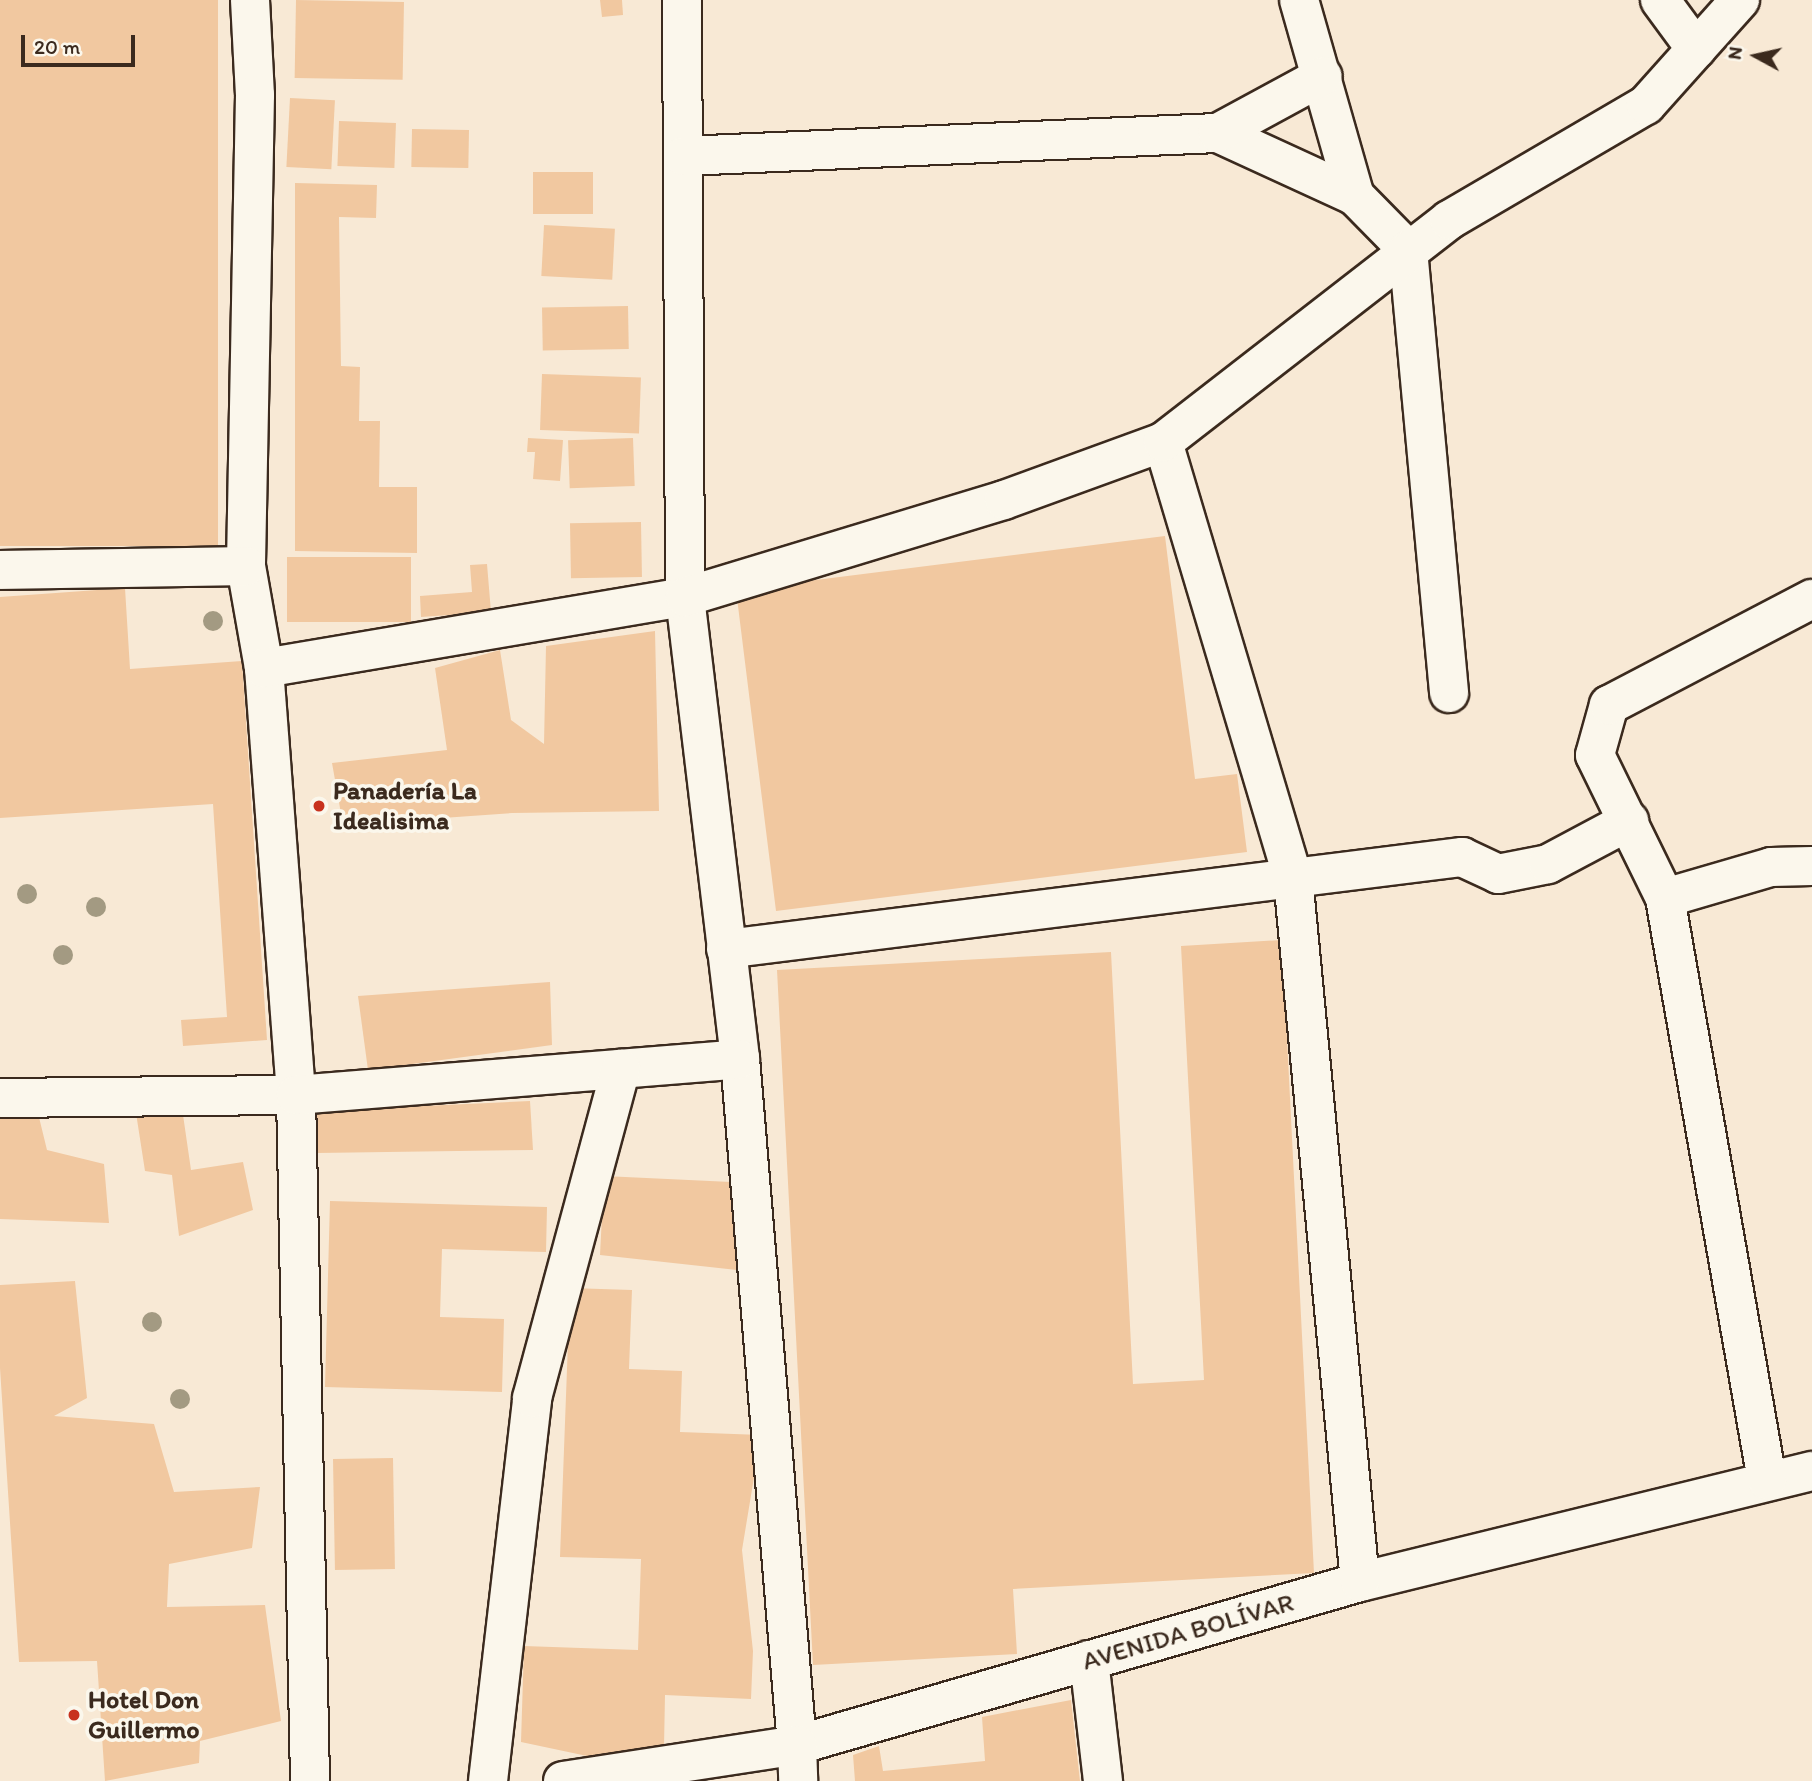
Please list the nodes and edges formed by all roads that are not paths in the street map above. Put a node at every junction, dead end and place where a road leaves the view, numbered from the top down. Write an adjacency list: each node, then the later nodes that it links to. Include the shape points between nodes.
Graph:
1 (250, 0): 13 (street, via 255,95)
2 (682, 0): 9 (street)
3 (1299, 0): 7 (street)
4 (1660, 0): 6 (street)
5 (1740, 0): 6 (street)
6 (1696, 49): 11 (street, via 1646,105 1449,220)
7 (1323, 76): 8 (street); 10 (street)
8 (1218, 133): 9 (street); 10 (street)
9 (684, 156): 15 (street)
10 (1355, 196): 11 (street)
11 (1408, 250): 12 (street); 18 (street)
12 (1163, 442): 15 (street, via 1004,500); 21 (street)
13 (246, 566): 14 (street); 17 (street)
14 (0, 570)
15 (685, 597): 17 (street); 23 (street)
16 (1812, 599): 19 (street, via 1609,705 1595,755)
17 (264, 668): 26 (street)
18 (1450, 693)
19 (1629, 821): 21 (street, via 1548,864 1498,874 1462,857); 22 (street)
20 (1812, 866): 22 (street, via 1771,867)
21 (1293, 878): 23 (street); 30 (street)
22 (1665, 898): 29 (street)
23 (726, 949): 24 (street)
24 (740, 1059): 25 (street); 32 (street)
25 (621, 1069): 26 (street); 34 (street, via 533,1398)
26 (296, 1095): 27 (street); 33 (street)
27 (0, 1098)
28 (1812, 1471): 29 (street, AVENIDA BOLÍVAR)
29 (1767, 1480): 30 (street, AVENIDA BOLÍVAR)
30 (1360, 1582): 31 (street, AVENIDA BOLÍVAR)
31 (1089, 1660): 32 (street, AVENIDA BOLÍVAR); 36 (street)
32 (797, 1763): 35 (street, AVENIDA BOLÍVAR)
33 (310, 1781)
34 (488, 1781)
35 (563, 1781)
36 (1103, 1781)

